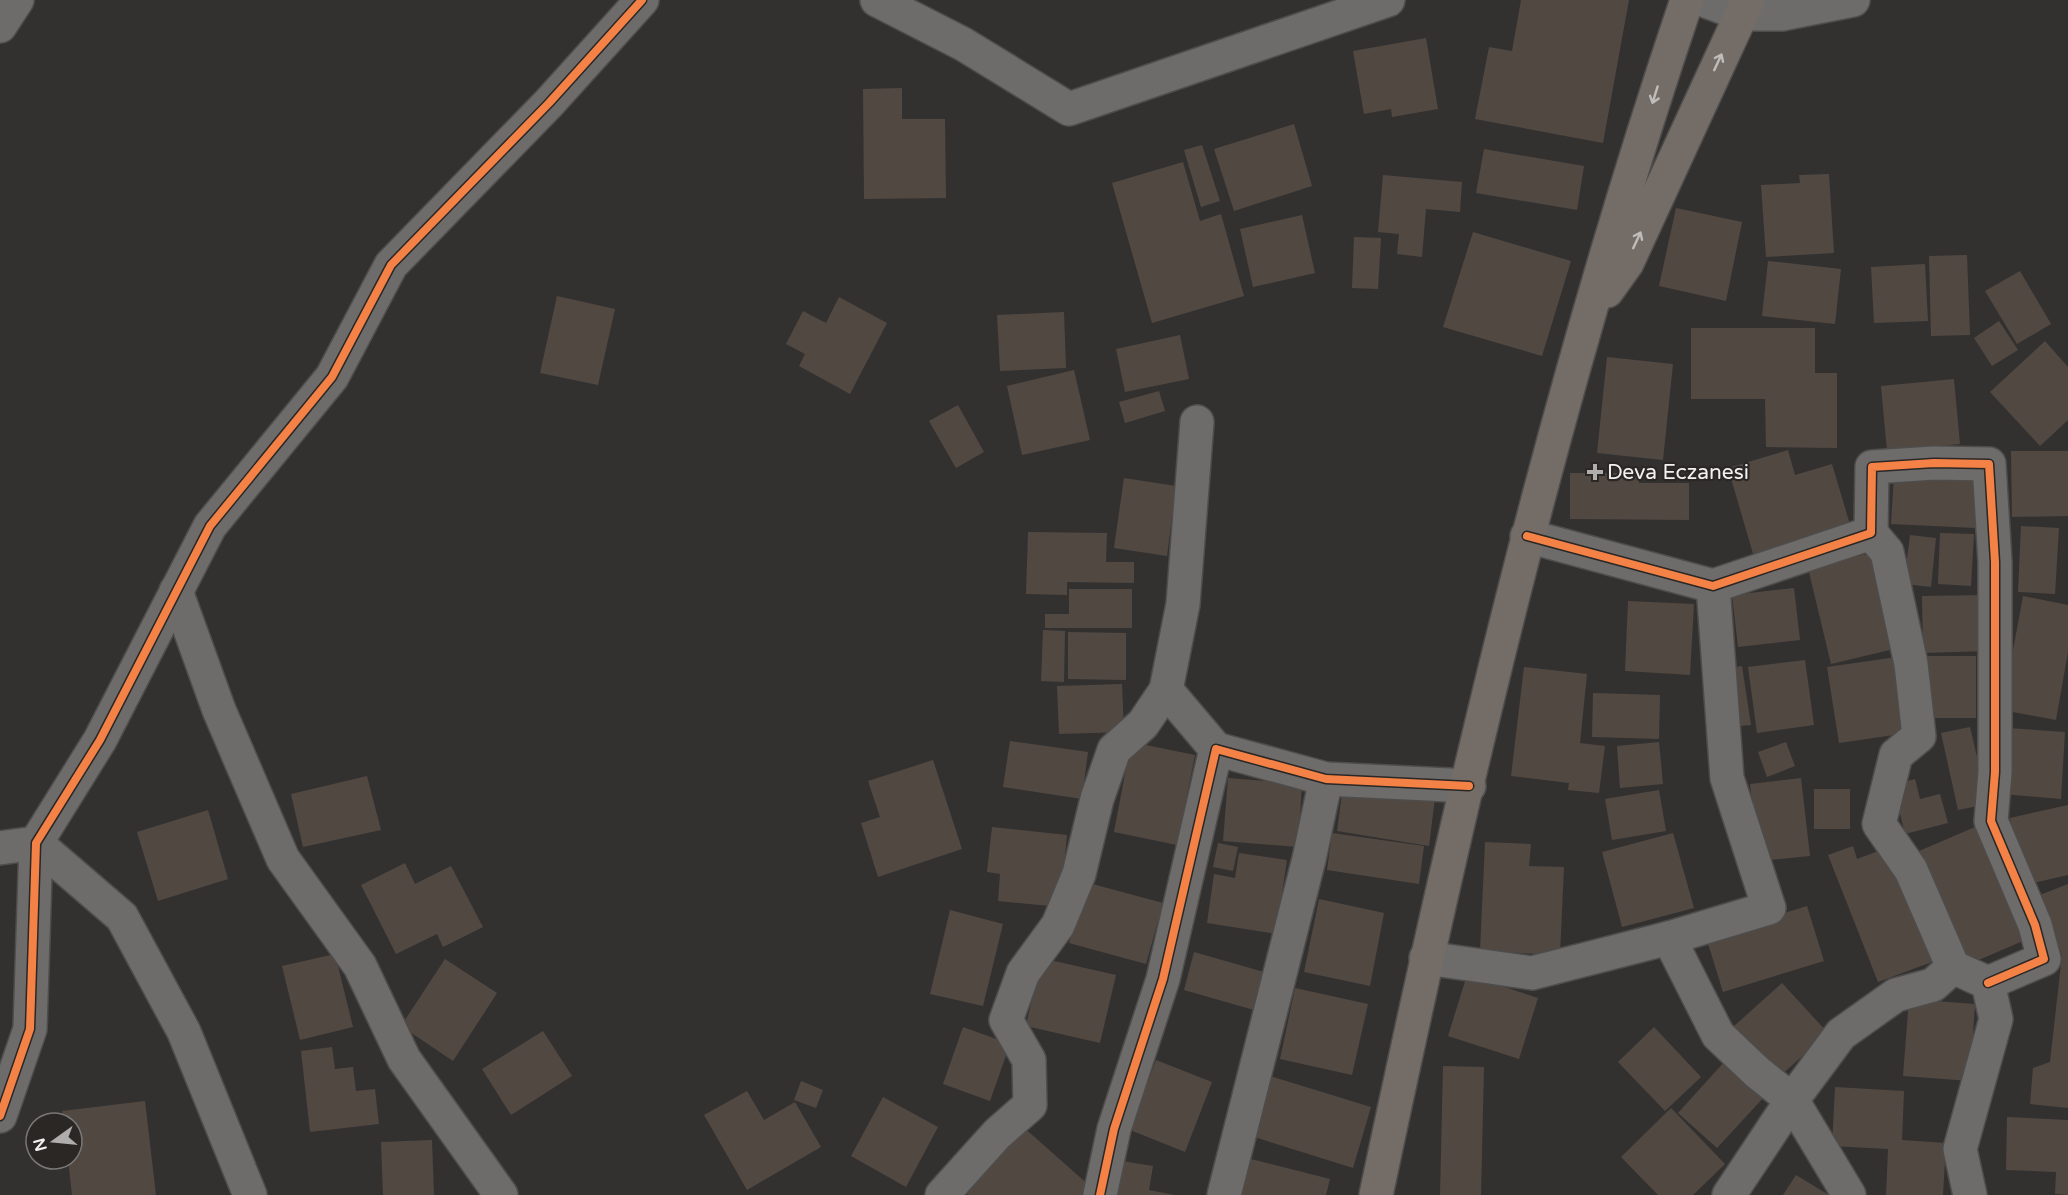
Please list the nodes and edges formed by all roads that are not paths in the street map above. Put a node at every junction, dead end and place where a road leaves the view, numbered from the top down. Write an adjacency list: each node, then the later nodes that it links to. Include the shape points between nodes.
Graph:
1 (17, 0): 9 (street)
2 (642, 0): 15 (street, via 549,103 392,265 332,377 210,526)
3 (877, 0): 4 (street, via 963,44 1069,109)
4 (1388, 0)
5 (1687, 0): 10 (main road, one-way to 10)
6 (1703, 0): 8 (street)
7 (1853, 0): 8 (street, via 1782,14)
8 (1744, 7): 10 (main road, one-way to 8, via 1627,263)
9 (0, 26)
10 (1585, 325): 13 (main road)
11 (1197, 422): 16 (street, via 1183,604)
12 (1871, 533): 14 (street); 24 (street, via 1887,552 1911,664 1919,736 1896,755 1879,824 1911,870); 25 (street, via 1872,467 1989,464 1995,562 1995,772 1990,821 2035,925 2044,959)
13 (1527, 536): 14 (street); 19 (main road)
14 (1713, 586): 22 (street, via 1727,778 1769,908)
15 (176, 591): 20 (street, via 100,740); 31 (street, via 219,710 283,859 360,966 404,1059)
16 (1166, 690): 17 (street); 32 (street, via 1143,724 1114,750 1097,799 1079,874 1058,925 1023,973 1006,1020 1029,1060 1030,1105 997,1134)
17 (1216, 749): 18 (street); 33 (street, via 1163,979 1114,1129)
18 (1326, 779): 19 (street); 34 (street)
19 (1469, 786): 23 (main road)
20 (36, 843): 21 (street); 27 (street, via 30,1029); 28 (street, via 122,917 184,1032)
21 (0, 848)
22 (1669, 938): 23 (street, via 1532,973); 26 (street, via 1718,1035)
23 (1426, 958): 35 (main road)
24 (1953, 967): 25 (street); 26 (street, via 1933,986 1896,995 1840,1034)
25 (1988, 983): 38 (street, via 1996,1019 1960,1149)
26 (1792, 1100): 36 (street); 37 (street)
27 (0, 1116)
28 (228, 1137): 29 (street); 30 (street)
29 (234, 1195)
30 (250, 1195)
31 (501, 1195)
32 (942, 1195)
33 (1100, 1195)
34 (1224, 1195)
35 (1376, 1195)
36 (1730, 1195)
37 (1849, 1195)
38 (1970, 1195)

